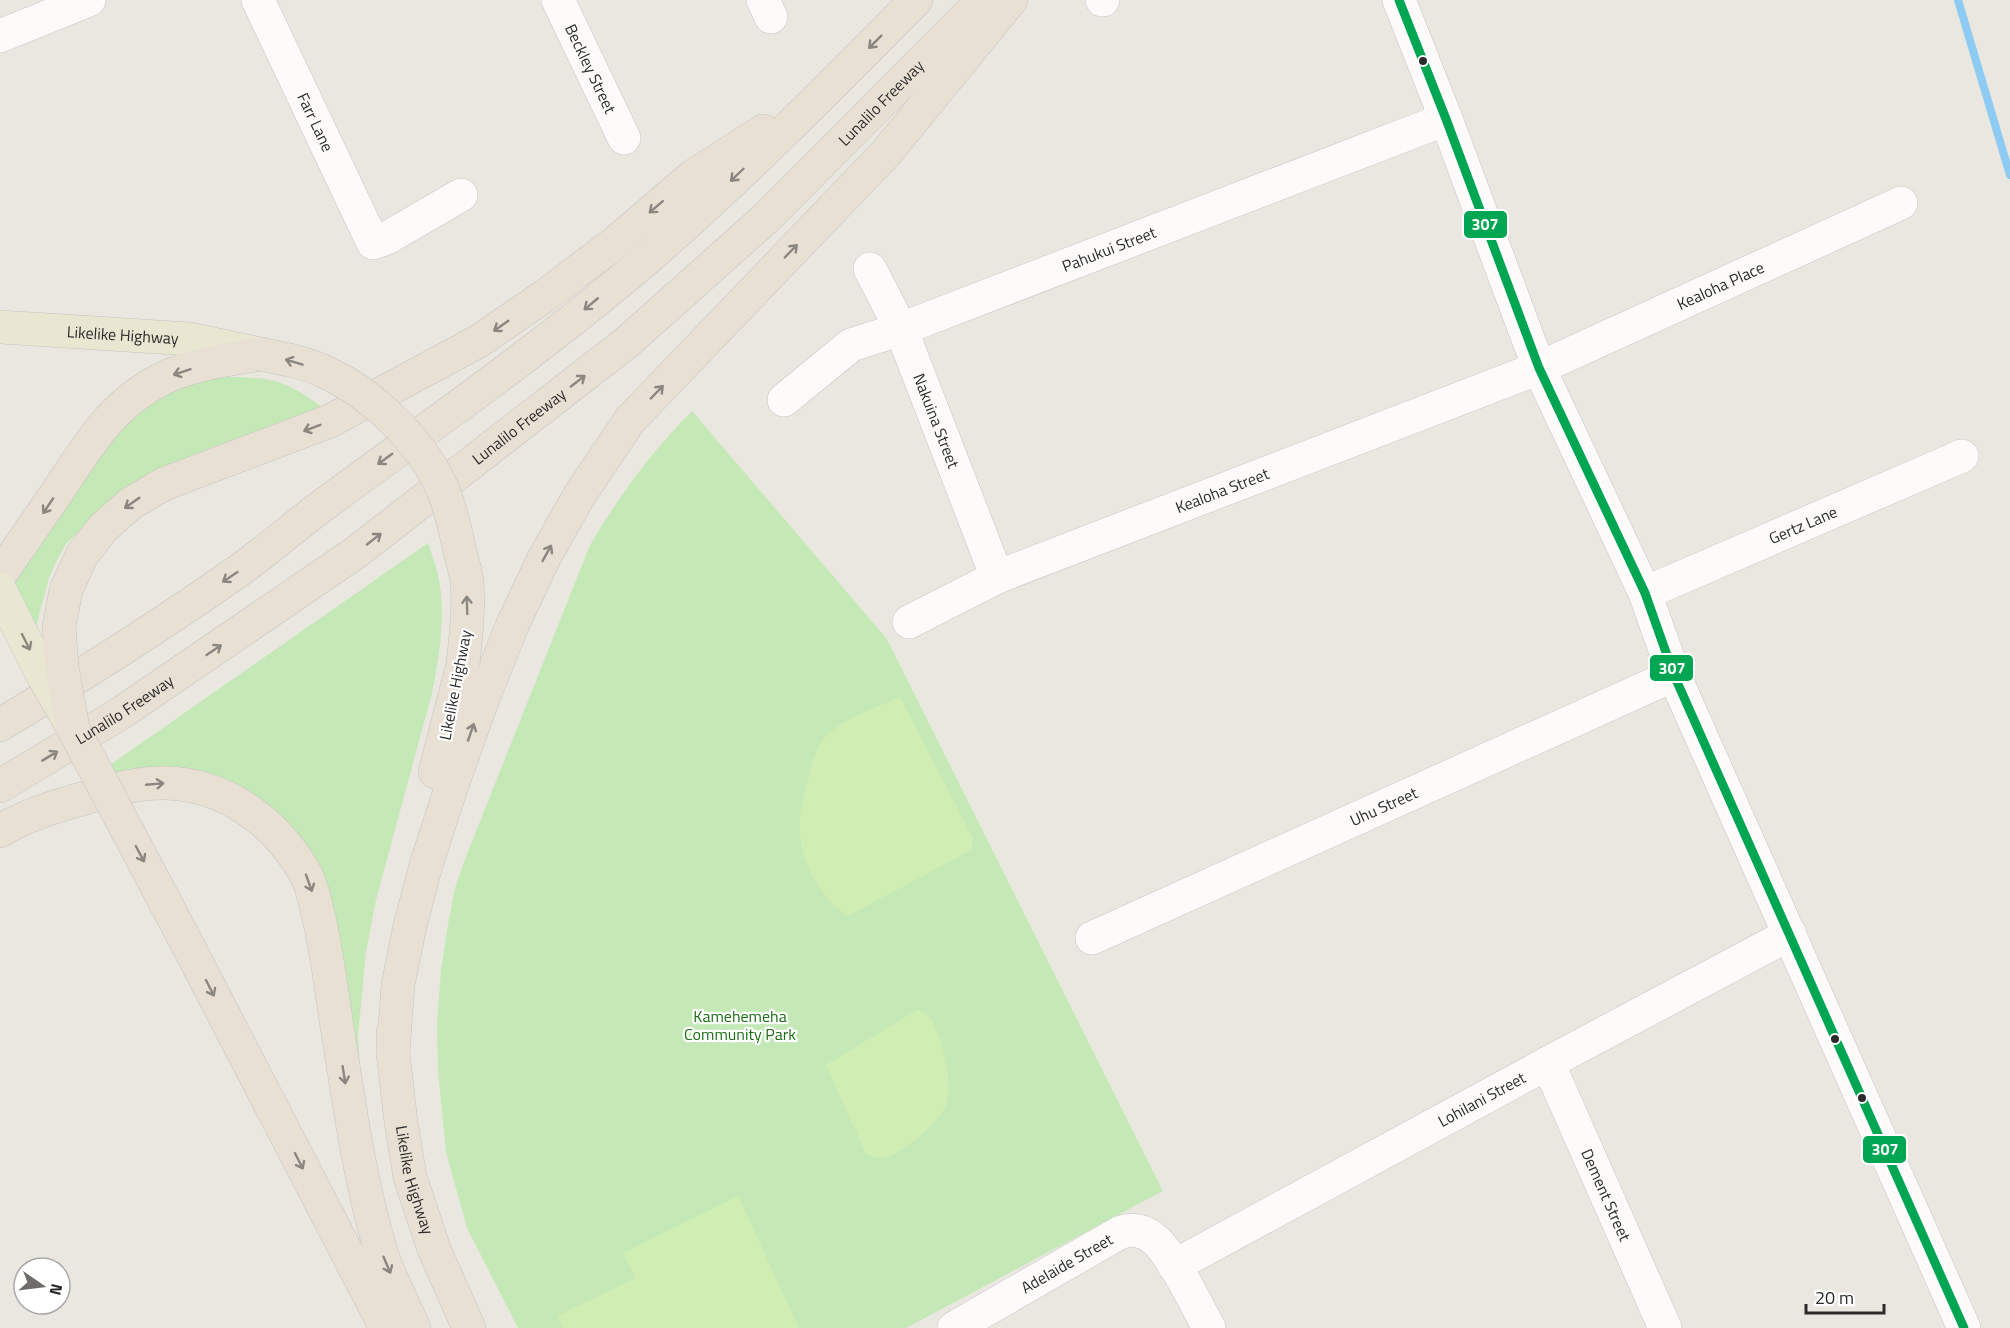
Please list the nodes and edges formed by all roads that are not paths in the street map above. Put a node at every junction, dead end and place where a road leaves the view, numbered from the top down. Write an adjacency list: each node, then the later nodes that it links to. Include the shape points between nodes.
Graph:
1 (89, 0): 8 (street)
2 (258, 0): 12 (street, Farr Lane, via 373,243)
3 (558, 0): 11 (street, Beckley Street)
4 (916, 0): 9 (highway, one-way to 9)
5 (983, 0): 29 (highway, Lunalilo Freeway, one-way to 5, via 121,713 355,553 626,343 765,219)
6 (1011, 0): 33 (highway, one-way to 6, via 398,985 426,866 451,788 512,626 579,496 630,420 886,153)
7 (1399, 0): 10 (street)
8 (0, 36)
9 (826, 92): 27 (highway, one-way to 27, via 649,256 508,370 239,570); 28 (highway, one-way to 28, bridge, via 693,176 616,242 479,341 330,421 164,484 130,504 103,528 82,555 66,590 59,627)
10 (1446, 119): 15 (street, Pahukui Street); 18 (street)
11 (624, 138)
12 (461, 195)
13 (1901, 203): 18 (street, Kealoha Place)
14 (870, 269): 15 (street, Nakuina Street)
15 (901, 329): 19 (street, Pahukui Street, via 851,345); 22 (street, Nakuina Street)
16 (5, 330): 17 (main road, Likelike Highway, via 189,339)
17 (260, 354): 21 (highway, one-way to 21, via 197,367 134,394 96,435); 33 (highway, Likelike Highway, one-way to 17, bridge, via 392,970 412,855 463,664 468,623 467,580 446,497 417,448 396,424 375,403 325,372)
18 (1539, 368): 22 (street, Kealoha Street); 24 (street)
19 (784, 400)
20 (1962, 456): 24 (street, Gertz Lane)
21 (0, 575)
22 (997, 577): 25 (street, Kealoha Street)
23 (0, 590): 28 (main road, one-way to 28, bridge)
24 (1645, 593): 26 (street)
25 (909, 622)
26 (1674, 675): 31 (street); 32 (street, Uhu Street)
27 (0, 725)
28 (73, 728): 37 (highway, one-way to 37, bridge)
29 (0, 786)
30 (0, 831): 38 (highway, one-way to 38, via 62,804 123,788 164,783 201,788 234,800 262,819 284,845 304,872 315,901 361,1176 381,1251)
31 (1790, 934): 34 (street, Lohilani Street); 42 (street)
32 (1092, 938)
33 (393, 1053): 39 (highway, Likelike Highway, via 410,1177 434,1249)
34 (1548, 1063): 35 (street, Lohilani Street); 36 (street, Dement Street)
35 (1174, 1266): 40 (street, Adelaide Street, via 1153,1238 1142,1232 1125,1231); 41 (street, Adelaide Street)
36 (1655, 1324)
37 (386, 1328)
38 (414, 1328)
39 (469, 1328)
40 (954, 1328)
41 (1209, 1328)
42 (1964, 1328)

